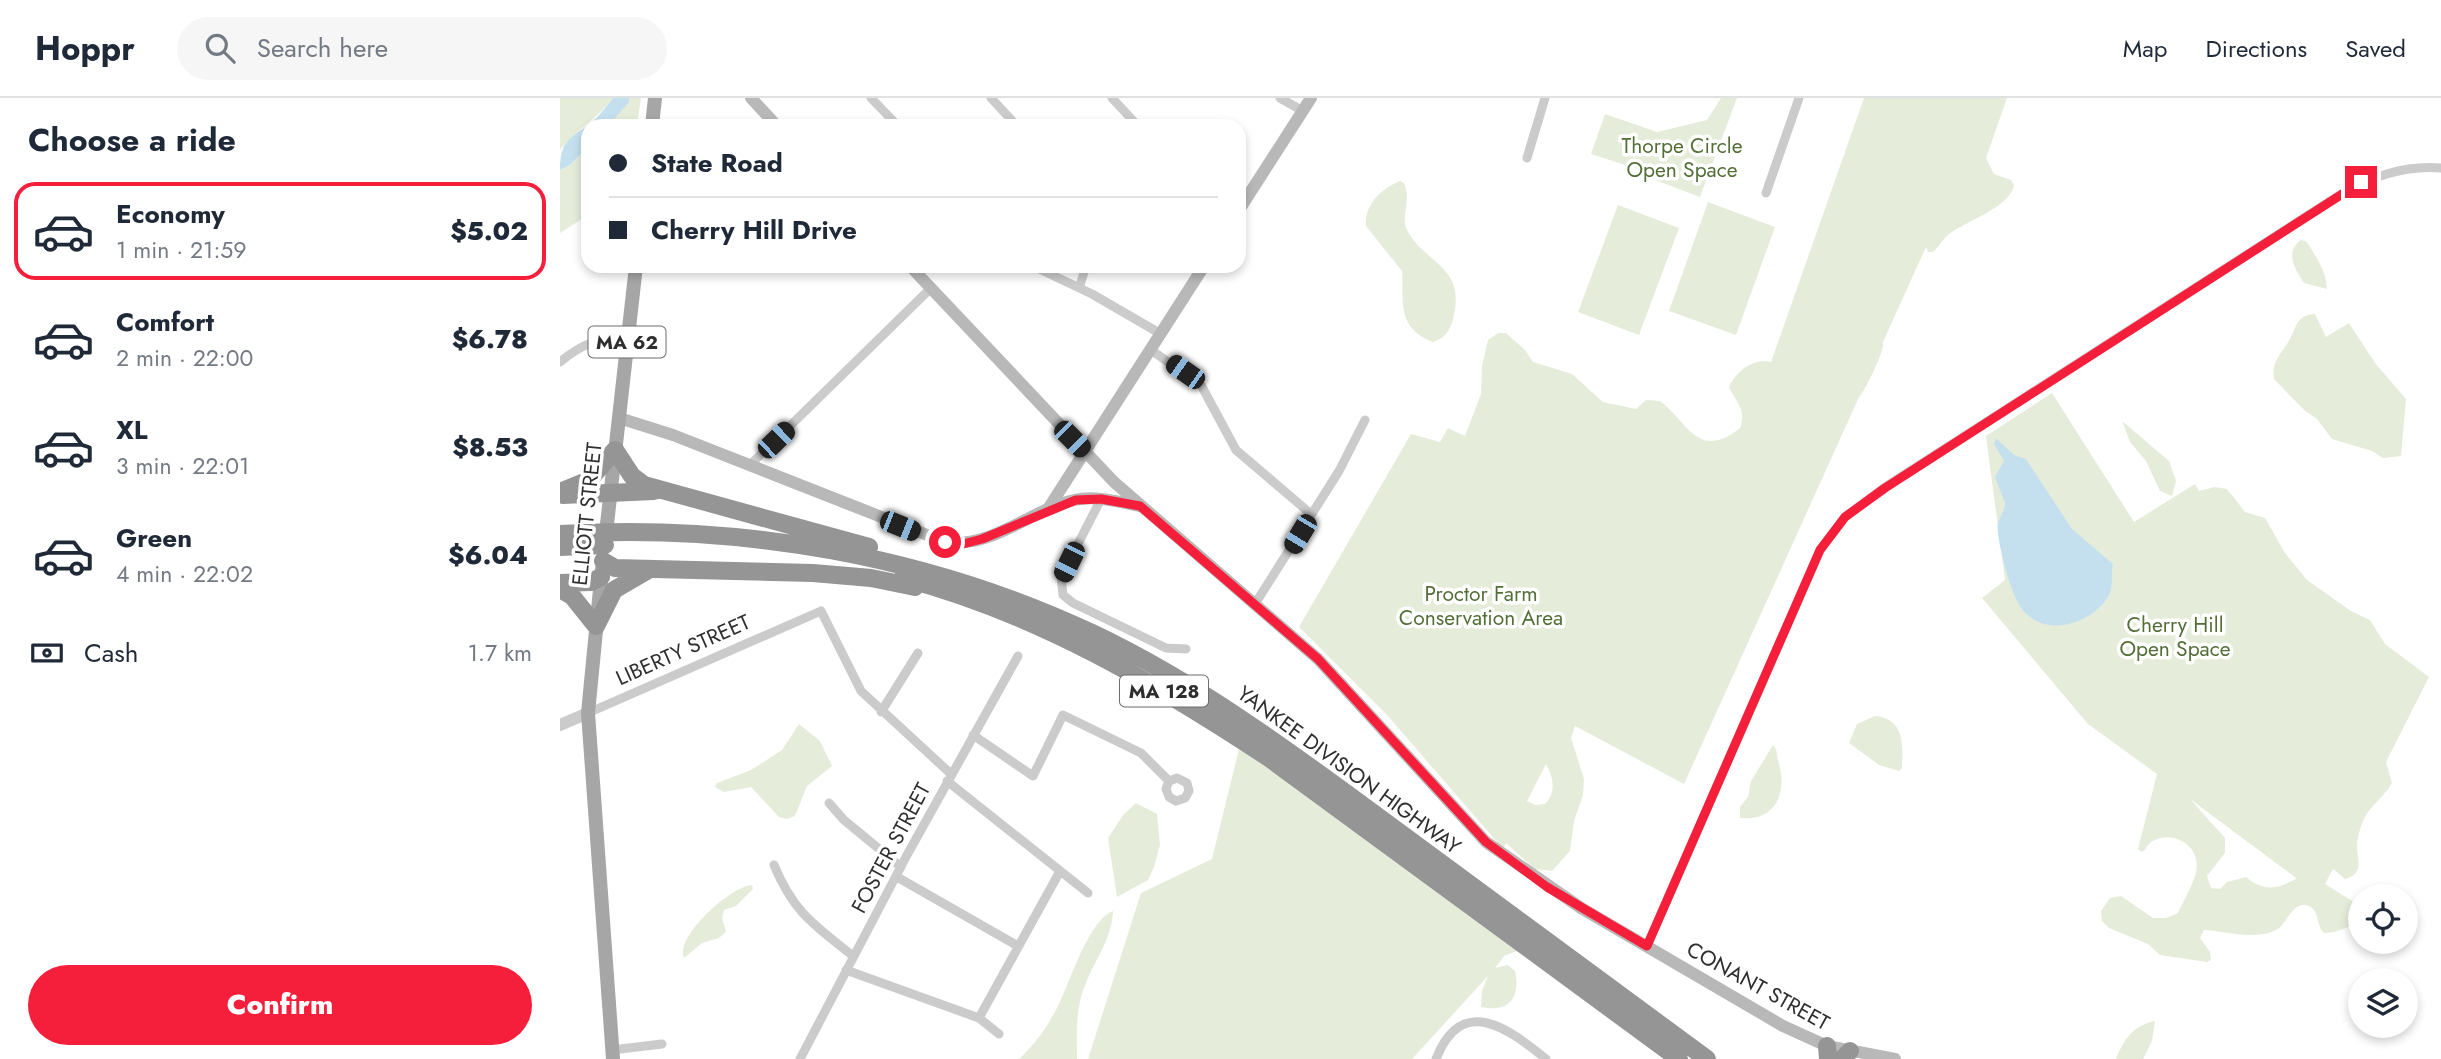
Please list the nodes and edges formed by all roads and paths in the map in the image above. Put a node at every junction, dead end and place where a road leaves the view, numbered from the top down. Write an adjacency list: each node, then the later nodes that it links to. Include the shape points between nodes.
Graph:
1 (655, 98): 11 (main road)
2 (751, 98): 12 (main road)
3 (871, 98): 13 (street)
4 (991, 98): 14 (street)
5 (1112, 98): 15 (street)
6 (1280, 98): 10 (street)
7 (1311, 98): 10 (main road)
8 (1545, 98): 16 (street)
9 (1799, 98): 18 (street)
10 (1303, 111): 19 (main road)
11 (653, 119)
12 (770, 119)
13 (891, 119)
14 (1010, 119)
15 (1132, 119)
16 (1527, 158)
17 (2441, 168): 68 (street, via 2378,175 2338,196 1845,517 1820,550)
18 (1766, 193)
19 (1246, 199)
20 (635, 273): 28 (main road, ELLIOTT STREET / MA 62)
21 (917, 273): 25 (main road, CONANT STREET)
22 (1048, 273): 26 (street)
23 (1084, 273): 26 (street)
24 (1200, 273): 27 (main road)
25 (931, 288): 34 (main road, CONANT STREET); 35 (street)
26 (1079, 288): 27 (street)
27 (1161, 334): 29 (main road)
28 (628, 336): 30 (street, via 596,339); 31 (main road, ELLIOTT STREET / MA 62)
29 (1151, 350): 34 (main road); 42 (street, via 1201,385 1236,450)
30 (560, 362)
31 (619, 418): 33 (main road, ELLIOTT STREET / MA 62); 35 (main road)
32 (1365, 420): 42 (street)
33 (615, 450): 36 (highway, via 635,478); 37 (highway, via 589,480); 38 (main road, ELLIOTT STREET / MA 62)
34 (1085, 453): 40 (main road, CONANT STREET); 41 (main road)
35 (749, 466): 41 (main road, via 935,539 963,544)
36 (660, 490): 38 (highway); 49 (highway, via 863,545)
37 (560, 494): 38 (highway)
38 (610, 494): 46 (main road, ELLIOTT STREET / MA 62)
39 (1101, 499): 40 (main road); 41 (main road, via 1076,500); 53 (street, via 1061,577 1063,595 1166,648)
40 (1140, 506): 50 (main road, CONANT STREET)
41 (1047, 509)
42 (1311, 514): 50 (street)
43 (636, 538): 44 (highway, YANKEE DIVISION HIGHWAY / MA 128); 49 (highway, YANKEE DIVISION HIGHWAY / MA 128, via 726,536 826,549); 51 (highway, YANKEE DIVISION HIGHWAY / MA 128, via 805,557 908,579)
44 (568, 540)
45 (653, 567): 46 (highway); 51 (highway, via 871,578); 52 (highway, via 614,590)
46 (602, 569): 47 (highway, via 591,582); 52 (main road, ELLIOTT STREET / MA 62)
47 (560, 583)
48 (560, 589): 52 (highway, via 572,596)
49 (987, 591): 82 (highway, YANKEE DIVISION HIGHWAY / MA 128, via 1119,646 1233,713)
50 (1255, 604): 68 (main road, CONANT STREET, via 1318,659 1486,842 1547,887)
51 (996, 609): 81 (highway, YANKEE DIVISION HIGHWAY / MA 128, via 1128,669 1234,735)
52 (596, 626): 57 (main road, ELLIOTT STREET / MA 62)
53 (1186, 649)
54 (918, 653): 56 (street)
55 (1018, 656): 59 (street, FOSTER STREET)
56 (881, 712): 57 (street, LIBERTY STREET, via 853,677 821,611); 60 (street)
57 (588, 713): 58 (street, LIBERTY STREET); 75 (main road, ELLIOTT STREET / MA 62)
58 (560, 725)
59 (973, 735): 60 (street, FOSTER STREET); 61 (street, via 1033,776 1063,715 1141,753)
60 (949, 777): 64 (street, FOSTER STREET); 65 (street)
61 (1169, 781)
62 (828, 803): 64 (street)
63 (774, 865): 69 (street, via 801,915)
64 (899, 872): 67 (street); 69 (street, FOSTER STREET)
65 (1059, 873): 66 (street); 67 (street)
66 (1088, 893)
67 (1018, 946): 71 (street)
68 (1647, 946): 74 (main road, CONANT STREET)
69 (853, 956): 70 (street, FOSTER STREET)
70 (846, 970): 71 (street); 78 (street, FOSTER STREET)
71 (979, 1018): 72 (street)
72 (999, 1034)
73 (662, 1044): 75 (street)
74 (1828, 1052): 76 (main road, CONANT STREET)
75 (613, 1054)
76 (1846, 1055): 77 (main road, CONANT STREET)
77 (1886, 1058)
78 (800, 1059)
79 (1436, 1059): 80 (street, via 1461,1026 1480,1022 1501,1025)
80 (1546, 1059)
81 (1679, 1059)
82 (1707, 1059)

